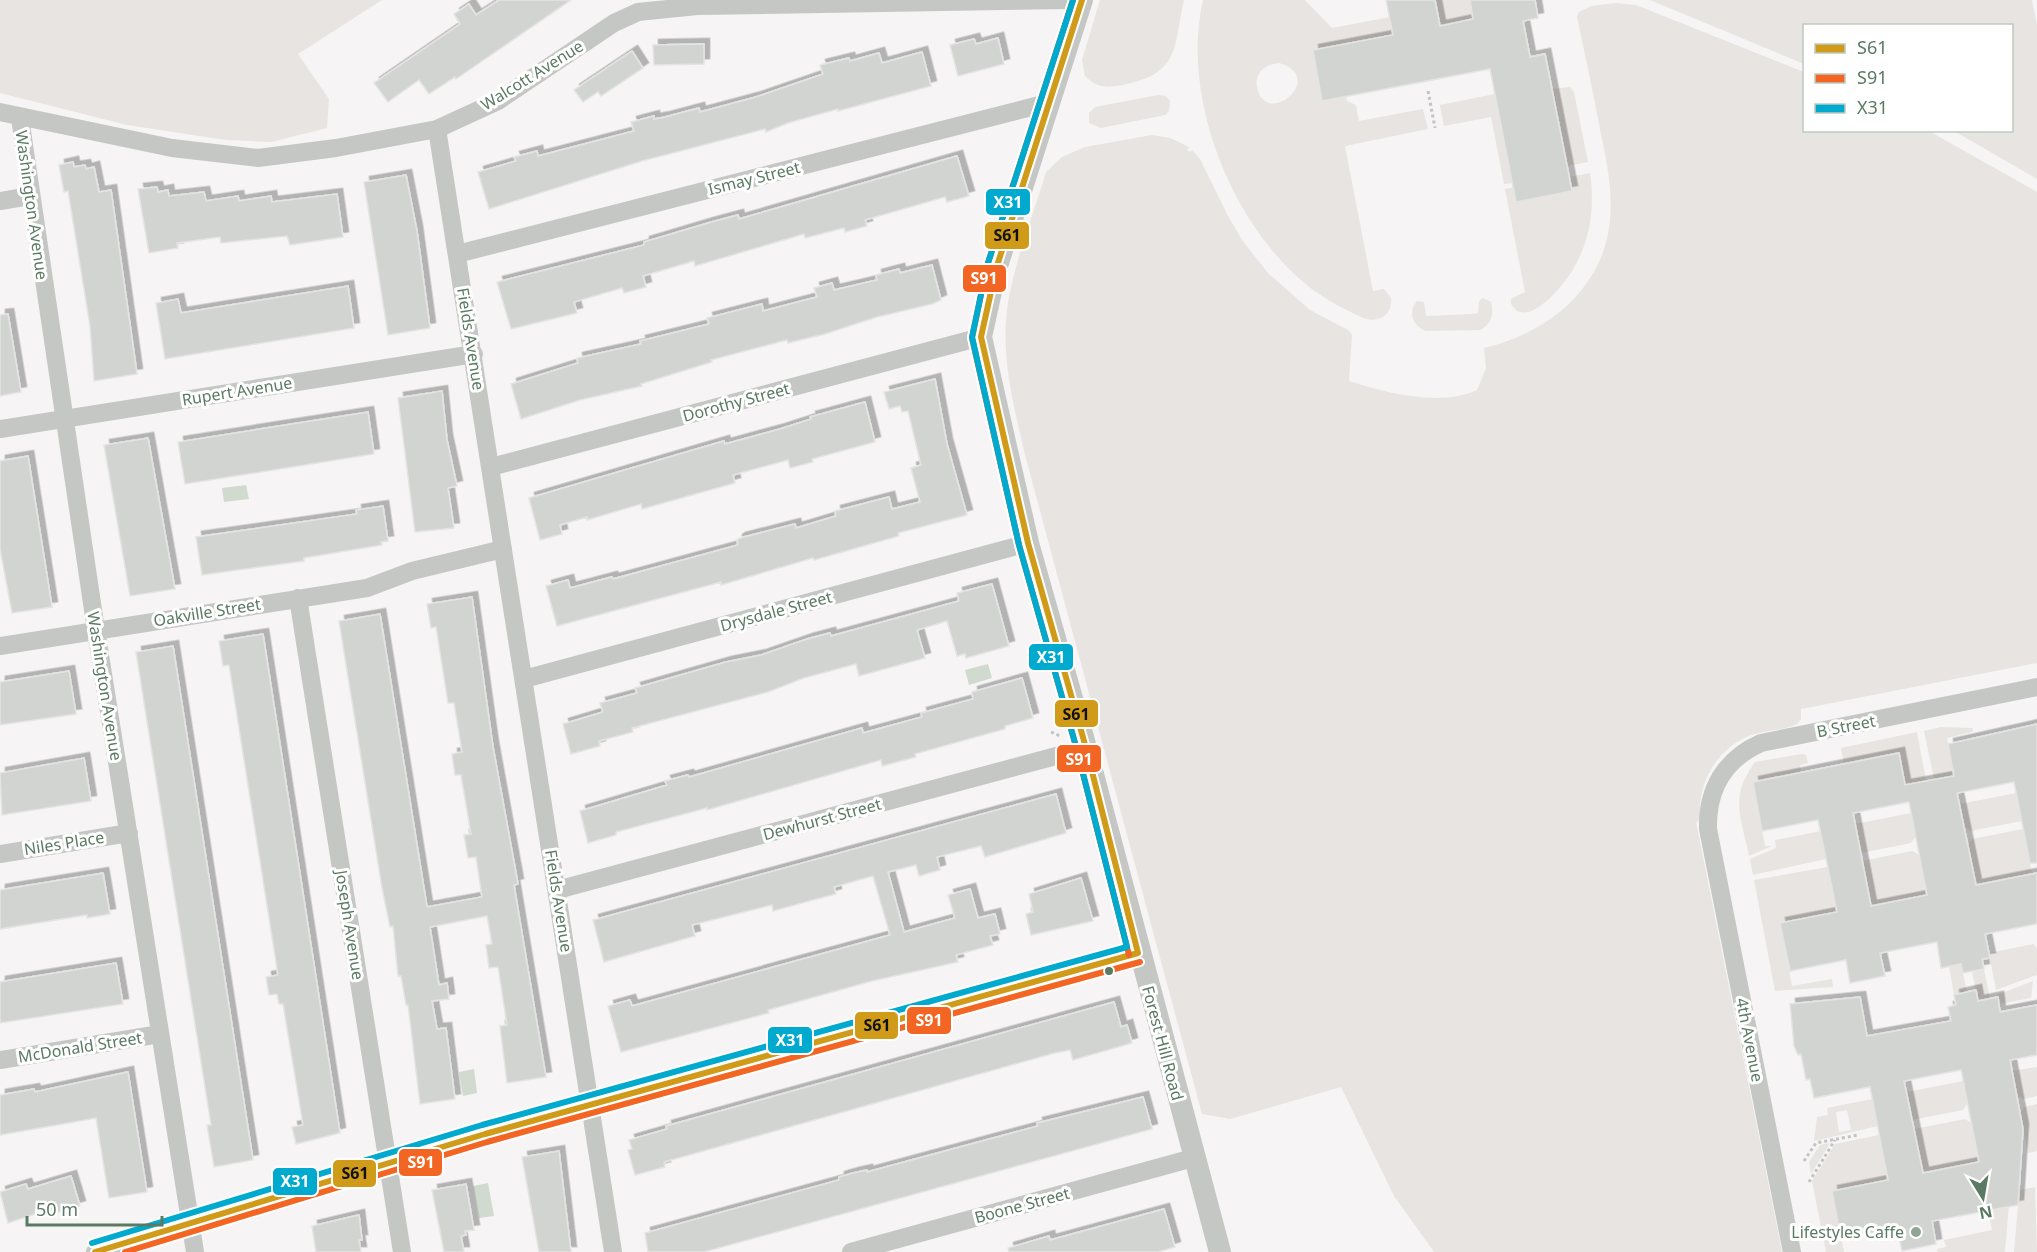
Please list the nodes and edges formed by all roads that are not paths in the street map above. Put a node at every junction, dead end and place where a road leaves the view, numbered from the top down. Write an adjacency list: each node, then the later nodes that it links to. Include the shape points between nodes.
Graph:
1 (1069, 0): 6 (street, Walcott Avenue, via 697,6 638,12 591,37 498,100)
2 (1082, 0): 3 (street, Forest Hill Road)
3 (1050, 102): 9 (street, Ismay Street); 10 (street, Forest Hill Road, via 996,269)
4 (0, 112): 5 (street, Walcott Avenue)
5 (20, 118): 6 (street, Walcott Avenue, via 172,148 258,158); 7 (street, Washington Avenue)
6 (437, 129): 9 (street, Fields Avenue)
7 (30, 196): 8 (street); 12 (street, Washington Avenue)
8 (0, 201)
9 (457, 254): 11 (street, Fields Avenue)
10 (981, 337): 14 (street, Dorothy Street); 15 (street, Forest Hill Road)
11 (474, 354): 12 (street, Rupert Avenue); 14 (street, Fields Avenue)
12 (64, 419): 13 (street, Rupert Avenue); 18 (street, Washington Avenue)
13 (0, 429)
14 (492, 466): 16 (street, Fields Avenue)
15 (1028, 543): 20 (street, Drysdale Street); 22 (street, Forest Hill Road)
16 (503, 549): 17 (street, Oakville Street, via 412,571 367,588); 20 (street, Fields Avenue)
17 (298, 598): 18 (street, Oakville Street); 32 (street, Joseph Avenue)
18 (96, 630): 19 (street, Oakville Street); 24 (street, Washington Avenue)
19 (0, 646)
20 (524, 679): 26 (street, Fields Avenue)
21 (2037, 687): 23 (street, B Street, via 1761,743 1739,755 1724,771 1711,797)
22 (1086, 748): 26 (street, Dewhurst Street); 27 (street, Forest Hill Road)
23 (1708, 828): 40 (street, 4th Avenue)
24 (129, 833): 25 (street, Niles Place); 28 (street, Washington Avenue)
25 (0, 854)
26 (557, 890): 30 (street, Fields Avenue)
27 (1138, 953): 30 (street); 31 (street, Forest Hill Road)
28 (160, 1034): 29 (street, McDonald Street); 33 (street, Washington Avenue)
29 (0, 1060)
30 (590, 1103): 32 (street); 37 (street, Fields Avenue)
31 (1193, 1158): 38 (street, Boone Street); 39 (street, Forest Hill Road)
32 (388, 1161): 33 (street); 36 (street, Joseph Avenue)
33 (190, 1221): 34 (street); 35 (street, Washington Avenue)
34 (95, 1252)
35 (195, 1252)
36 (402, 1252)
37 (613, 1252)
38 (851, 1252)
39 (1220, 1252)
40 (1792, 1252)

